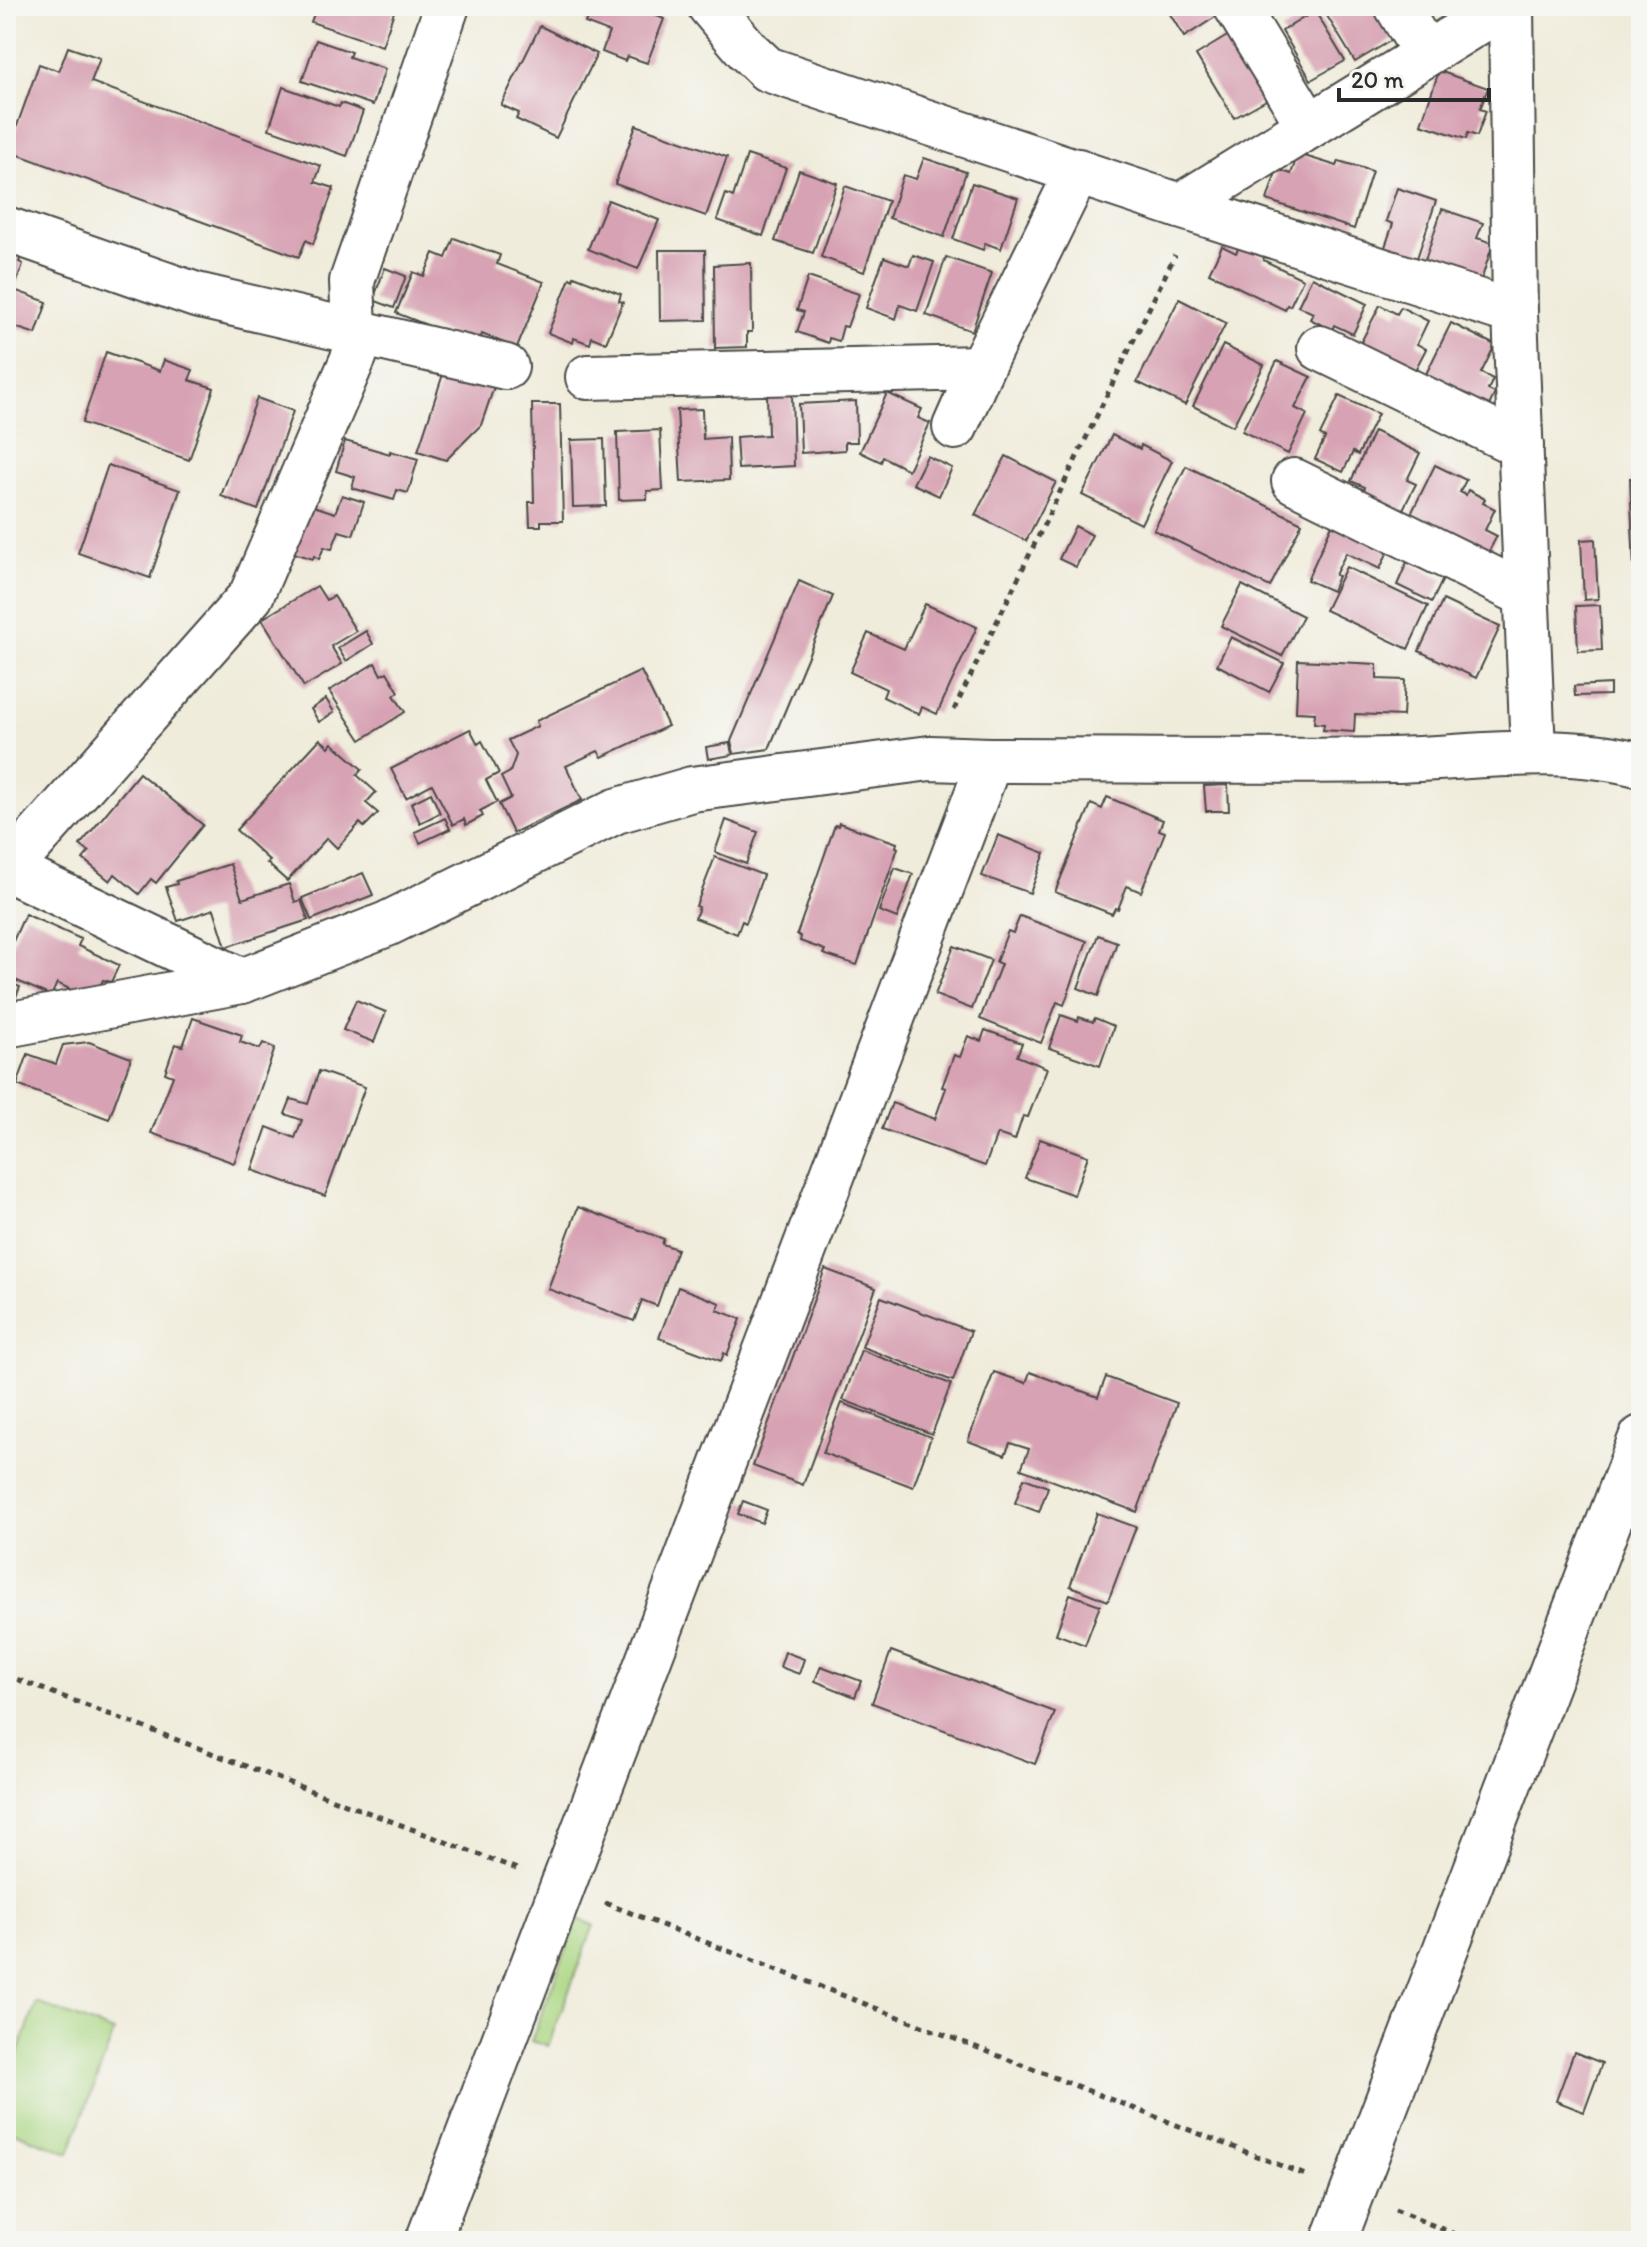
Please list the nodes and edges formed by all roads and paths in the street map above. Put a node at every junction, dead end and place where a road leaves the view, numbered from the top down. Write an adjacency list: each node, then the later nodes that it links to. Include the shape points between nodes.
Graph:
1 (447, 6): 13 (street, via 352,281)
2 (710, 6): 9 (street, via 767,69)
3 (1236, 6): 8 (street)
4 (1397, 6): 7 (street)
5 (1504, 6): 7 (street)
6 (1511, 6): 12 (street)
7 (1426, 54): 8 (street)
8 (1309, 126): 10 (street)
9 (1078, 171): 10 (street); 16 (street)
10 (1188, 208): 12 (street); 23 (path)
11 (6, 229): 13 (street, via 196,295)
12 (1515, 313): 19 (street)
13 (354, 331): 15 (street); 26 (street, via 355,354 251,596)
14 (1320, 348): 19 (street)
15 (506, 367)
16 (981, 368): 17 (street); 18 (street)
17 (588, 377)
18 (955, 427)
19 (1521, 446): 21 (street)
20 (1294, 481): 21 (street)
21 (1526, 595): 22 (street)
22 (1533, 752): 24 (street, via 1395,760); 25 (street)
23 (930, 758): 24 (street); 27 (street, via 692,789 616,811 387,924)
24 (990, 760): 31 (street)
25 (1641, 765)
26 (7, 869): 27 (street)
27 (242, 981): 28 (street)
28 (6, 1025)
29 (1641, 1438): 32 (street)
30 (6, 1675): 31 (path)
31 (562, 1886): 32 (path); 33 (street)
32 (1353, 2193): 34 (street); 35 (path)
33 (428, 2241)
34 (1334, 2241)
35 (1472, 2241)

